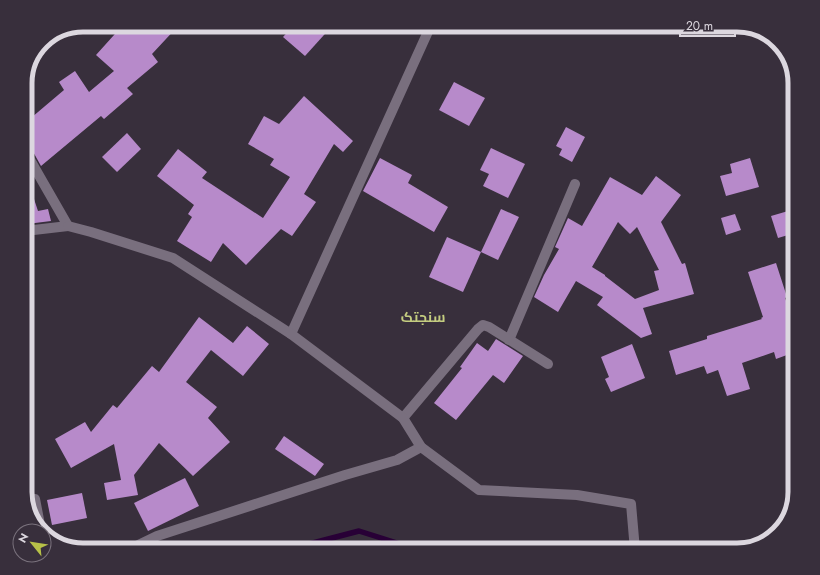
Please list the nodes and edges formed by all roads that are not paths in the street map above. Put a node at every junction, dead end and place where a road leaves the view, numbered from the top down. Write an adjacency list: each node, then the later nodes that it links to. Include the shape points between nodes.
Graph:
1 (428, 32): 6 (street)
2 (32, 163): 4 (street)
3 (575, 184): 7 (street)
4 (68, 226): 5 (street); 6 (street, via 173,258)
5 (32, 230)
6 (291, 334): 9 (street)
7 (509, 340): 8 (street); 9 (street, via 483,325)
8 (548, 364)
9 (403, 418): 10 (street)
10 (421, 447): 13 (street, via 397,460 157,536); 14 (street, via 478,490 577,494 631,504)
11 (35, 499): 12 (street)
12 (38, 515)
13 (142, 543)
14 (634, 543)

